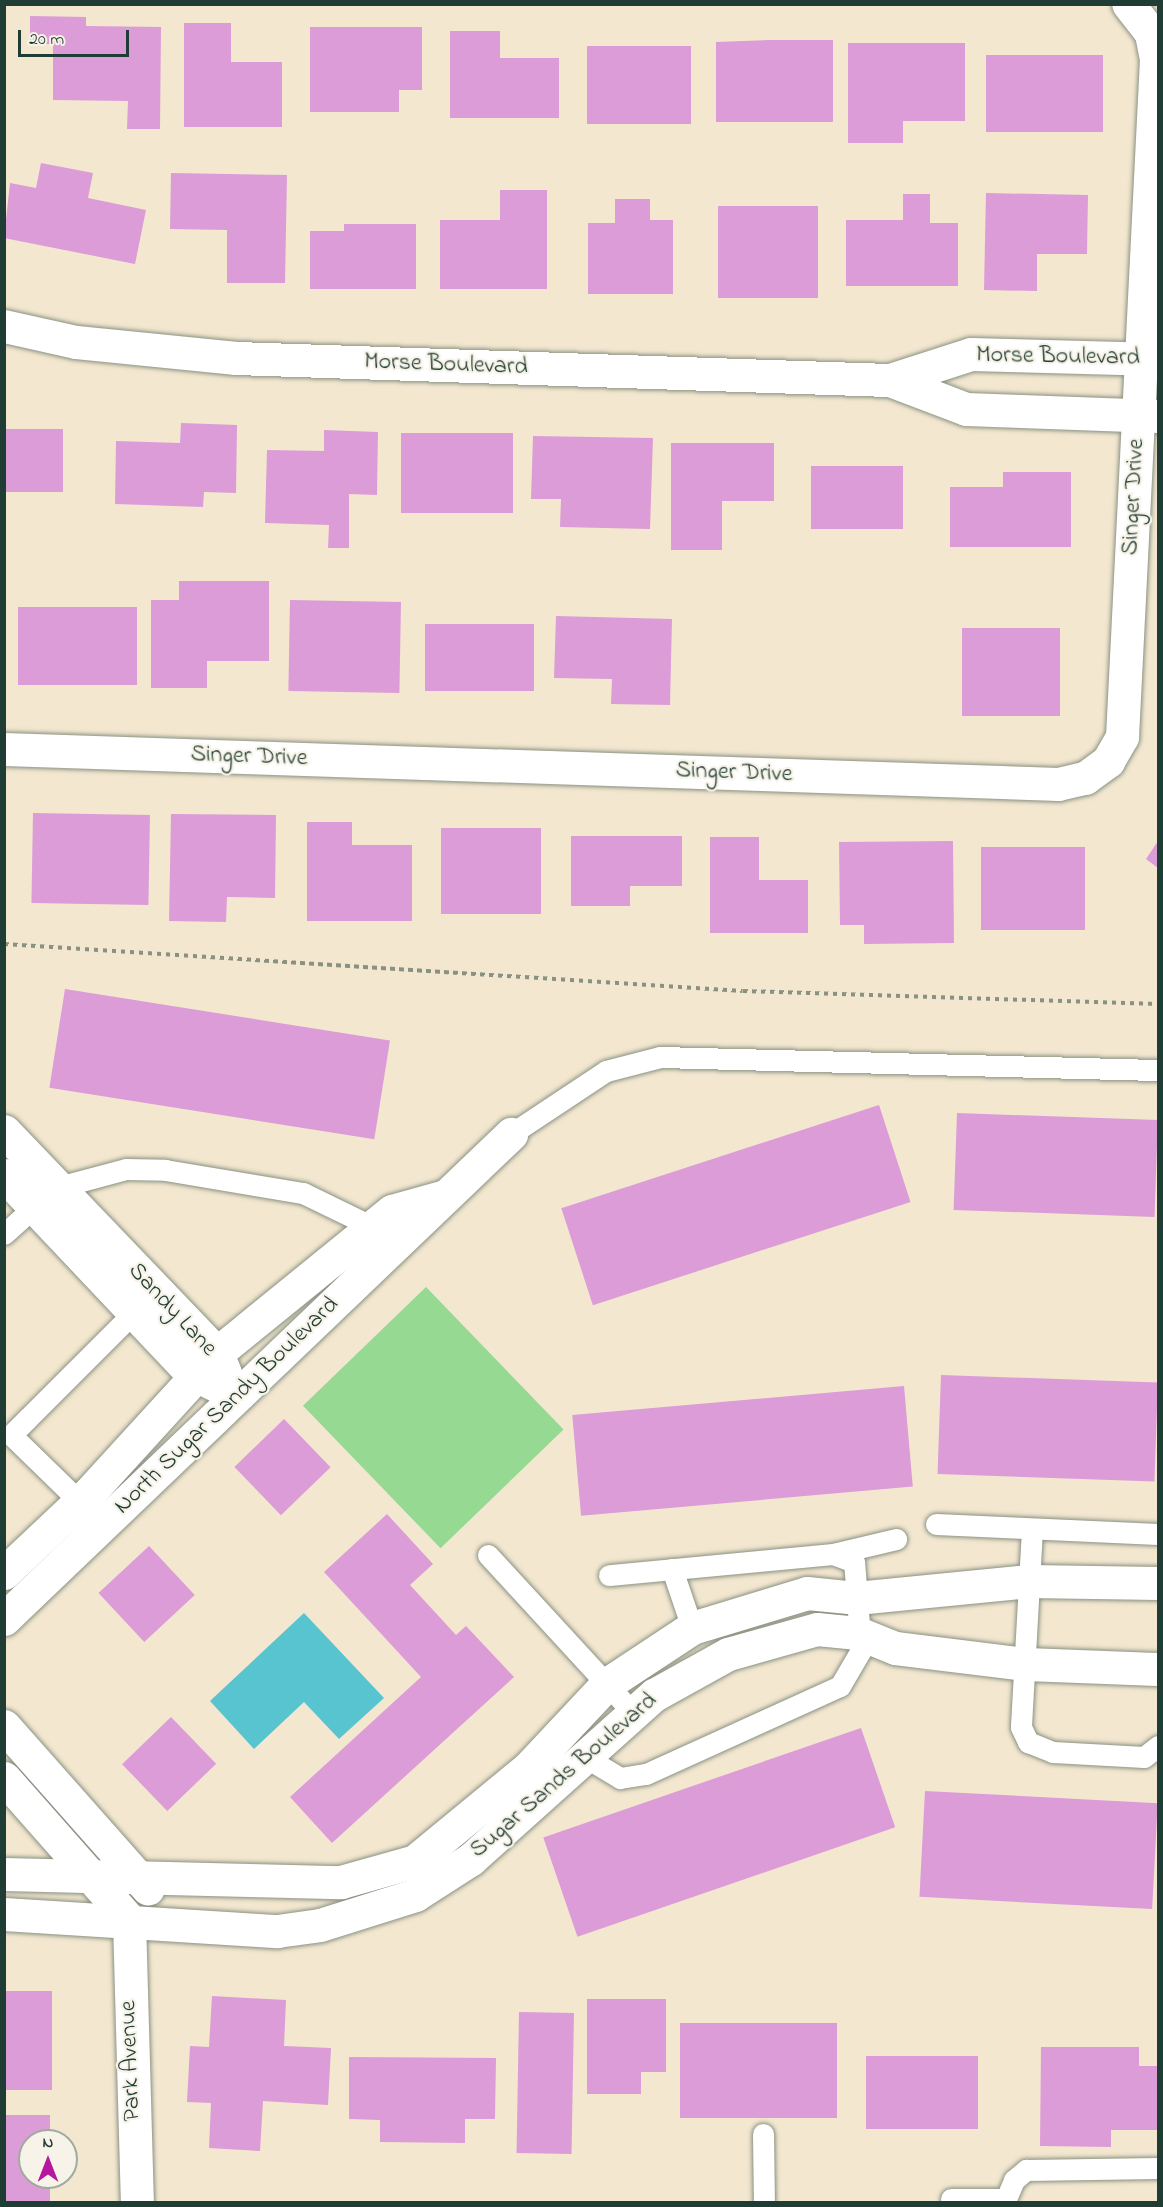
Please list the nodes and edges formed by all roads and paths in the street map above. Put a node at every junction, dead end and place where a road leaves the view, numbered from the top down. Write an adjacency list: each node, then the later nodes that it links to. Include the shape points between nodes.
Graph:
1 (1128, 4): 3 (street, Singer Drive, via 1151,33 1156,59)
2 (4, 326): 4 (street, Morse Boulevard, via 76,342 236,358)
3 (1149, 359): 4 (street, Morse Boulevard, via 971,354); 5 (street, Singer Drive)
4 (890, 380): 5 (street, Morse Boulevard, via 966,409)
5 (1148, 416): 6 (street, Singer Drive, via 1122,737 1108,761 1085,778 1047,783)
6 (4, 749)
7 (4, 944): 8 (path, via 743,991)
8 (1158, 1004)
9 (1158, 1070): 11 (lane, via 660,1057 606,1071)
10 (4, 1131): 14 (street, Sandy Lane)
11 (511, 1134): 13 (street, North Sugar Sandy Boulevard)
12 (4, 1175): 14 (street, Sandy Lane)
13 (450, 1194): 15 (street, North Sugar Sandy Boulevard, via 392,1211); 19 (street, North Sugar Sandy Boulevard)
14 (46, 1198): 15 (lane, via 98,1173 165,1170 303,1193); 16 (lane); 17 (street, Sandy Lane); 18 (street, Sandy Lane)
15 (374, 1227): 18 (street, North Sugar Sandy Boulevard)
16 (4, 1234)
17 (132, 1314): 18 (street, Sandy Lane); 20 (lane, via 11,1435)
18 (208, 1364): 19 (street, Sandy Lane); 20 (street, North Sugar Sandy Boulevard)
19 (233, 1395): 33 (street, North Sugar Sandy Boulevard)
20 (80, 1502): 28 (street, North Sugar Sandy Boulevard)
21 (936, 1524): 22 (lane)
22 (1032, 1528): 23 (lane); 30 (lane)
23 (1158, 1534)
24 (896, 1539): 25 (lane)
25 (832, 1554): 27 (lane); 32 (lane, via 854,1562)
26 (488, 1556): 38 (lane)
27 (672, 1569): 29 (lane); 34 (lane)
28 (4, 1573)
29 (609, 1575)
30 (1029, 1581): 31 (street, Sugar Sands Boulevard); 32 (street, Sugar Sands Boulevard); 36 (lane)
31 (1158, 1583)
32 (856, 1598): 34 (street, Sugar Sands Boulevard, via 807,1593); 35 (lane)
33 (4, 1619)
34 (692, 1628): 38 (street, Sugar Sands Boulevard)
35 (858, 1633): 36 (street, Sugar Sands Boulevard, via 894,1648); 39 (street, Sugar Sands Boulevard, via 817,1629 728,1654 654,1695); 42 (lane, via 861,1650 840,1686 668,1764 620,1778)
36 (1026, 1664): 37 (street, Sugar Sands Boulevard); 41 (lane, via 1021,1726 1028,1742 1053,1752 1144,1757)
37 (1158, 1669)
38 (607, 1684): 39 (lane); 46 (street, Sugar Sands Boulevard, via 528,1767 415,1861 341,1882)
39 (634, 1715): 42 (street, Sugar Sands Boulevard)
40 (4, 1726): 46 (street)
41 (1158, 1746)
42 (585, 1757): 49 (street, Sugar Sands Boulevard, via 471,1859 415,1895 320,1925 277,1931)
43 (4, 1778): 45 (street)
44 (4, 1874): 45 (street, Sugar Sands Boulevard)
45 (92, 1878): 46 (street, Sugar Sands Boulevard); 48 (street)
46 (140, 1881): 49 (street)
47 (4, 1914): 48 (street, Sugar Sands Boulevard)
48 (129, 1920): 49 (street, Sugar Sands Boulevard); 54 (street, Park Avenue)
49 (178, 1923)
50 (764, 2134): 55 (lane)
51 (1158, 2168): 53 (lane, via 1026,2170 1014,2180)
52 (951, 2199): 53 (lane)
53 (1007, 2201)
54 (137, 2202)
55 (764, 2202)

